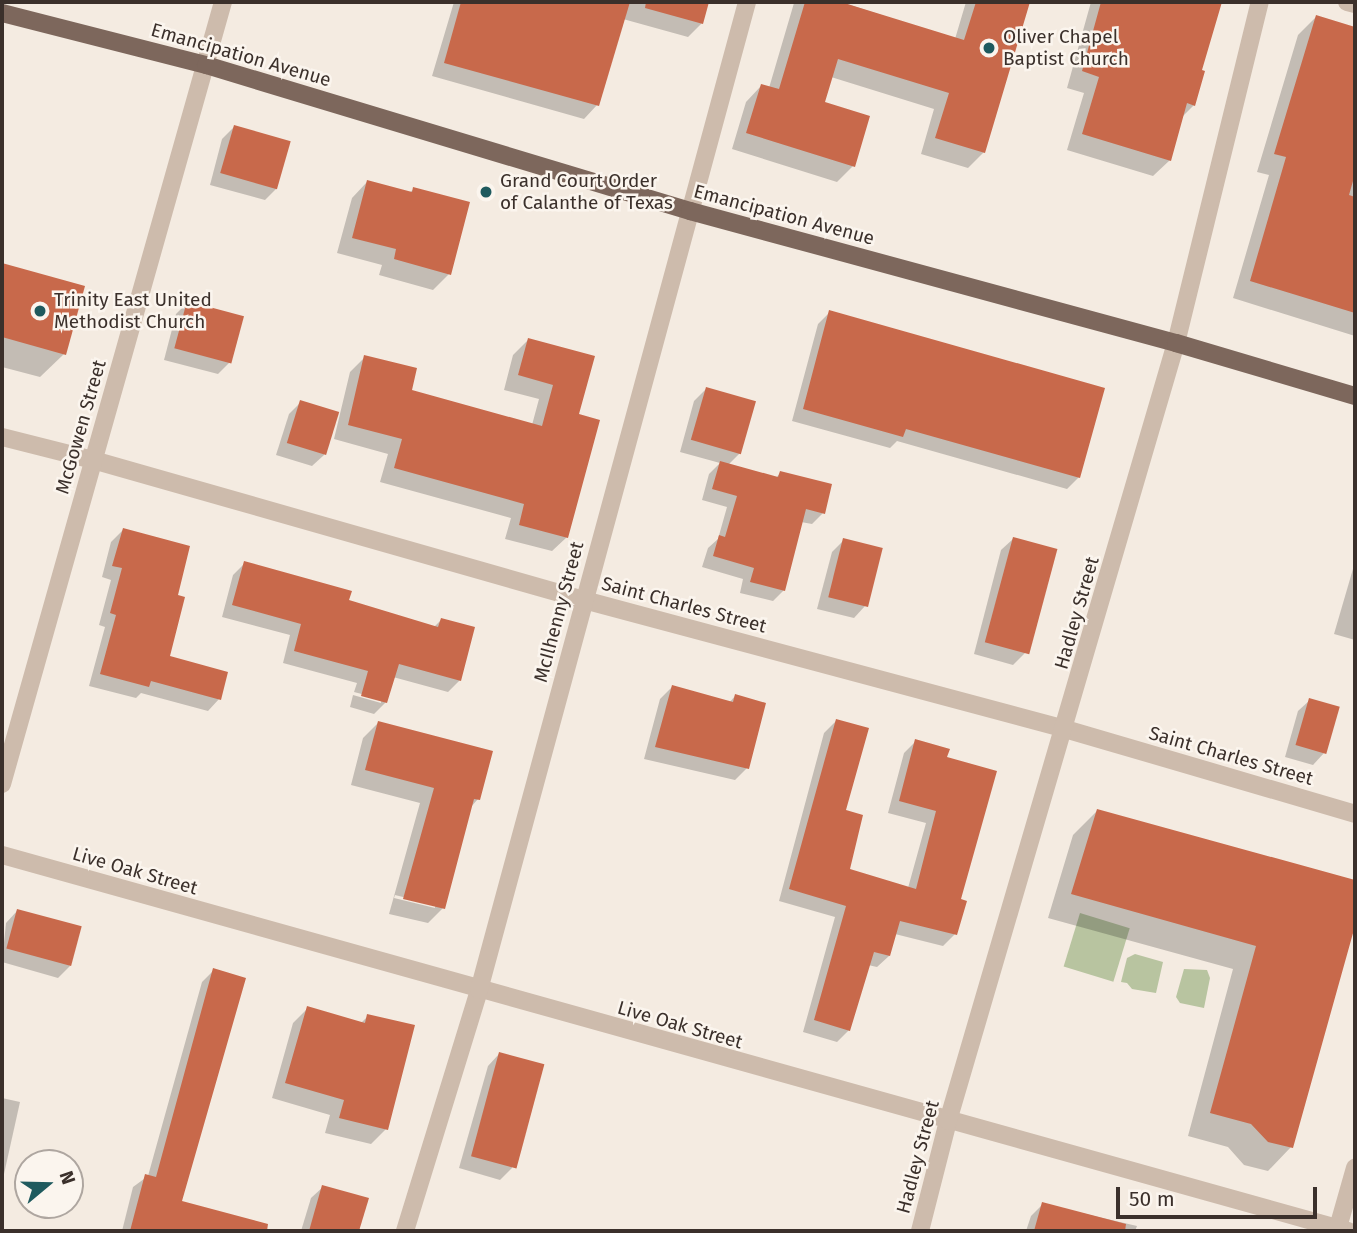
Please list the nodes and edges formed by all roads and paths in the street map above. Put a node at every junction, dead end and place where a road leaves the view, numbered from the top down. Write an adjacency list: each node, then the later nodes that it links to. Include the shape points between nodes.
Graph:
1 (223, 2): 7 (street, McGowen Street)
2 (747, 2): 8 (street, McIlhenny Street)
3 (1260, 2): 9 (street, Hadley Street)
4 (1347, 2): 5 (street)
5 (1355, 4)
6 (2, 13): 7 (main road, Emancipation Avenue)
7 (206, 65): 8 (main road, Emancipation Avenue); 12 (street, McGowen Street)
8 (690, 211): 9 (main road, Emancipation Avenue); 13 (street, McIlhenny Street)
9 (1176, 343): 10 (main road, Emancipation Avenue); 14 (street, Hadley Street)
10 (1355, 396)
11 (2, 437): 12 (street, Saint Charles Street)
12 (93, 460): 13 (street, Saint Charles Street); 15 (street, McGowen Street)
13 (584, 600): 14 (street, Saint Charles Street); 18 (street, McIlhenny Street)
14 (1065, 729): 16 (street, Saint Charles Street); 19 (street, Hadley Street)
15 (2, 784)
16 (1355, 814)
17 (2, 855): 18 (street, Live Oak Street)
18 (479, 990): 19 (street, Live Oak Street); 22 (street, McIlhenny Street)
19 (948, 1121): 21 (street, Live Oak Street); 23 (street, Hadley Street)
20 (1355, 1168): 21 (street)
21 (1341, 1230)
22 (405, 1231)
23 (920, 1231)

